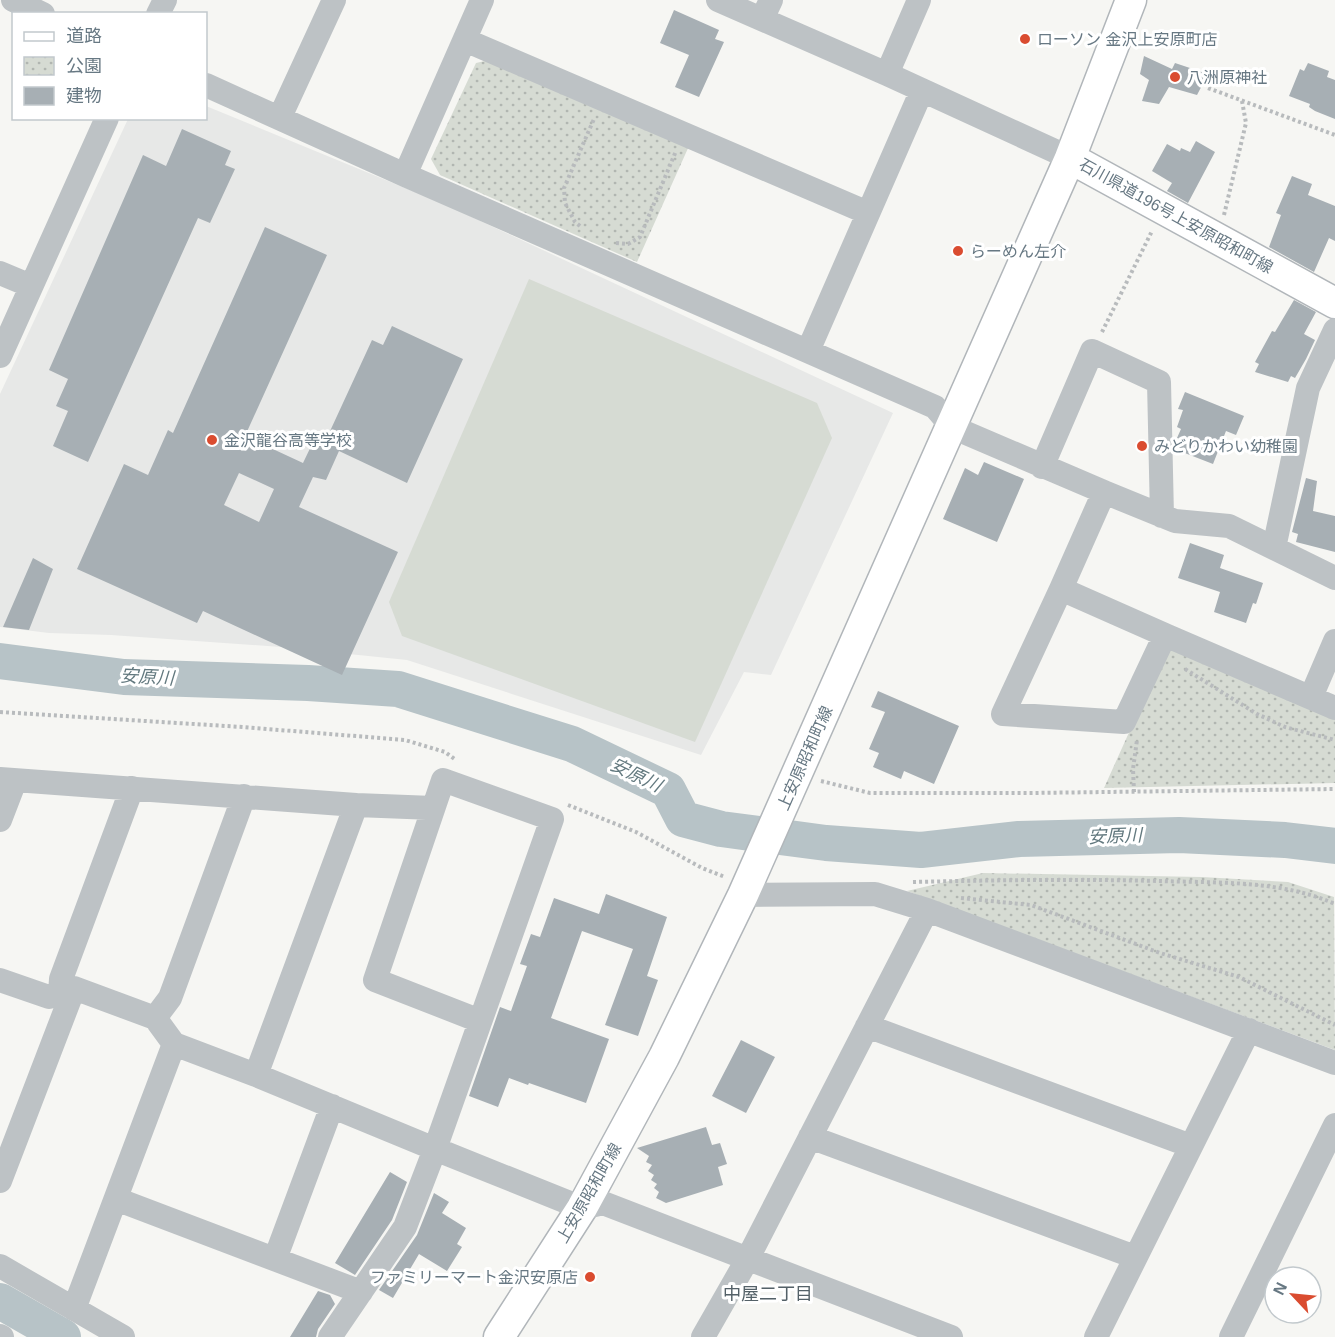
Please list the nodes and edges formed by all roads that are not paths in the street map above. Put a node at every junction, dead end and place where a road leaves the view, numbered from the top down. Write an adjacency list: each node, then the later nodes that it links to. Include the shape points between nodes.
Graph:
1 (5, 0): 9 (street)
2 (13, 0): 10 (street)
3 (334, 0): 15 (street)
4 (482, 0): 11 (street)
5 (718, 0): 8 (street)
6 (919, 0): 12 (street)
7 (1131, 0): 17 (main road, 石川県道196号上安原昭和町線)
8 (766, 10): 12 (street)
9 (0, 11)
10 (39, 12)
11 (465, 40): 18 (street); 19 (street)
12 (887, 74): 14 (street)
13 (207, 85): 15 (street)
14 (922, 90): 17 (street); 19 (street)
15 (280, 117): 18 (street)
16 (106, 120): 21 (street)
17 (1071, 158): 22 (main road, 石川県道196号上安原昭和町線); 26 (main road, 上安原昭和町線)
18 (405, 175): 24 (street)
19 (868, 213): 24 (street)
20 (0, 273): 21 (street)
21 (31, 286): 25 (street)
22 (1335, 303)
23 (1335, 330): 30 (street, via 1308,388)
24 (808, 351): 26 (street, via 934,407)
25 (0, 356)
26 (952, 427): 27 (street); 43 (main road, 上安原昭和町線)
27 (1042, 466): 28 (street); 29 (street, via 1092,351 1159,382)
28 (1104, 492): 29 (street); 32 (street)
29 (1162, 516): 30 (street, via 1175,521 1229,526)
30 (1274, 548): 31 (street)
31 (1335, 578)
32 (1061, 589): 33 (street); 33 (street, via 1003,714 1124,722)
33 (1165, 635): 35 (street)
34 (1335, 641): 35 (street)
35 (1311, 697): 36 (street)
36 (1335, 708)
37 (8, 780): 38 (street); 42 (street)
38 (132, 788): 39 (street); 46 (street, via 61,980)
39 (244, 796): 40 (street); 47 (street, via 170,998)
40 (356, 805): 41 (street); 53 (street)
41 (433, 808): 48 (street, via 375,980); 48 (street, via 443,780 552,819)
42 (0, 820)
43 (745, 891): 44 (street, via 875,894); 61 (main road, 上安原昭和町線, via 664,1057)
44 (927, 910): 49 (street); 50 (street)
45 (0, 980): 46 (street, via 50,998)
46 (67, 990): 47 (street); 59 (street)
47 (155, 1018): 51 (street)
48 (480, 1021): 58 (street)
49 (867, 1026): 56 (street); 57 (street)
50 (1249, 1030): 52 (street); 57 (street)
51 (174, 1044): 53 (street); 60 (street)
52 (1335, 1063)
53 (256, 1075): 54 (street)
54 (332, 1107): 58 (street); 63 (street)
55 (1335, 1125): 74 (street)
56 (810, 1137): 62 (street); 64 (street)
57 (1191, 1146): 62 (street)
58 (435, 1149): 61 (street); 66 (street, via 405,1227)
59 (0, 1181)
60 (116, 1199): 63 (street); 67 (street)
61 (582, 1208): 64 (street, via 603,1203); 70 (main road, 上安原昭和町線)
62 (1135, 1257): 73 (street)
63 (275, 1259): 66 (street)
64 (747, 1260): 71 (street); 72 (street)
65 (0, 1266): 67 (street)
66 (360, 1292): 69 (street)
67 (74, 1309): 68 (street)
68 (123, 1337)
69 (330, 1337)
70 (499, 1337)
71 (703, 1337)
72 (951, 1337)
73 (1096, 1337)
74 (1231, 1337)

